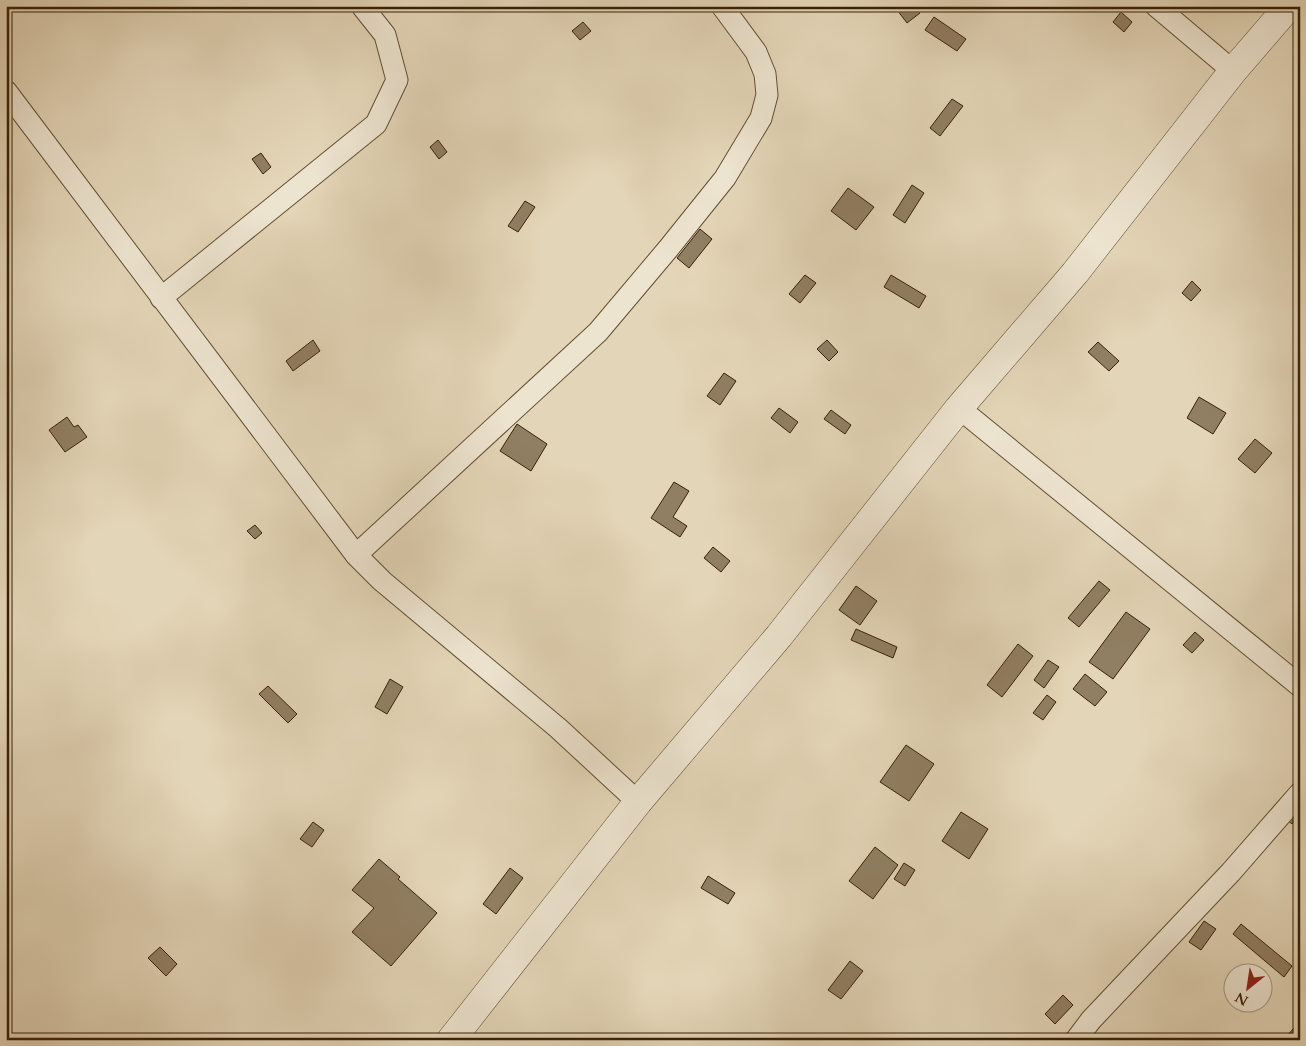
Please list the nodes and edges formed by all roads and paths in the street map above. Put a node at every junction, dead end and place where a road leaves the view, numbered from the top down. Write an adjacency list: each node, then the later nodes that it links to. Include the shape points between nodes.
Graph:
1 (362, 6): 7 (street, via 385,35 397,80 376,124)
2 (722, 6): 9 (street, via 756,52 765,74 767,96 761,118 725,178 598,332)
3 (1156, 6): 5 (street)
4 (1289, 6): 5 (street)
5 (1233, 72): 8 (street, via 1075,273)
6 (6, 91): 7 (street)
7 (161, 298): 9 (street)
8 (959, 408): 10 (street); 12 (street, via 779,636)
9 (356, 555): 12 (street, via 382,581 558,728)
10 (1300, 686)
11 (1300, 793): 14 (street)
12 (638, 802): 13 (street)
13 (451, 1040)
14 (1076, 1040)

